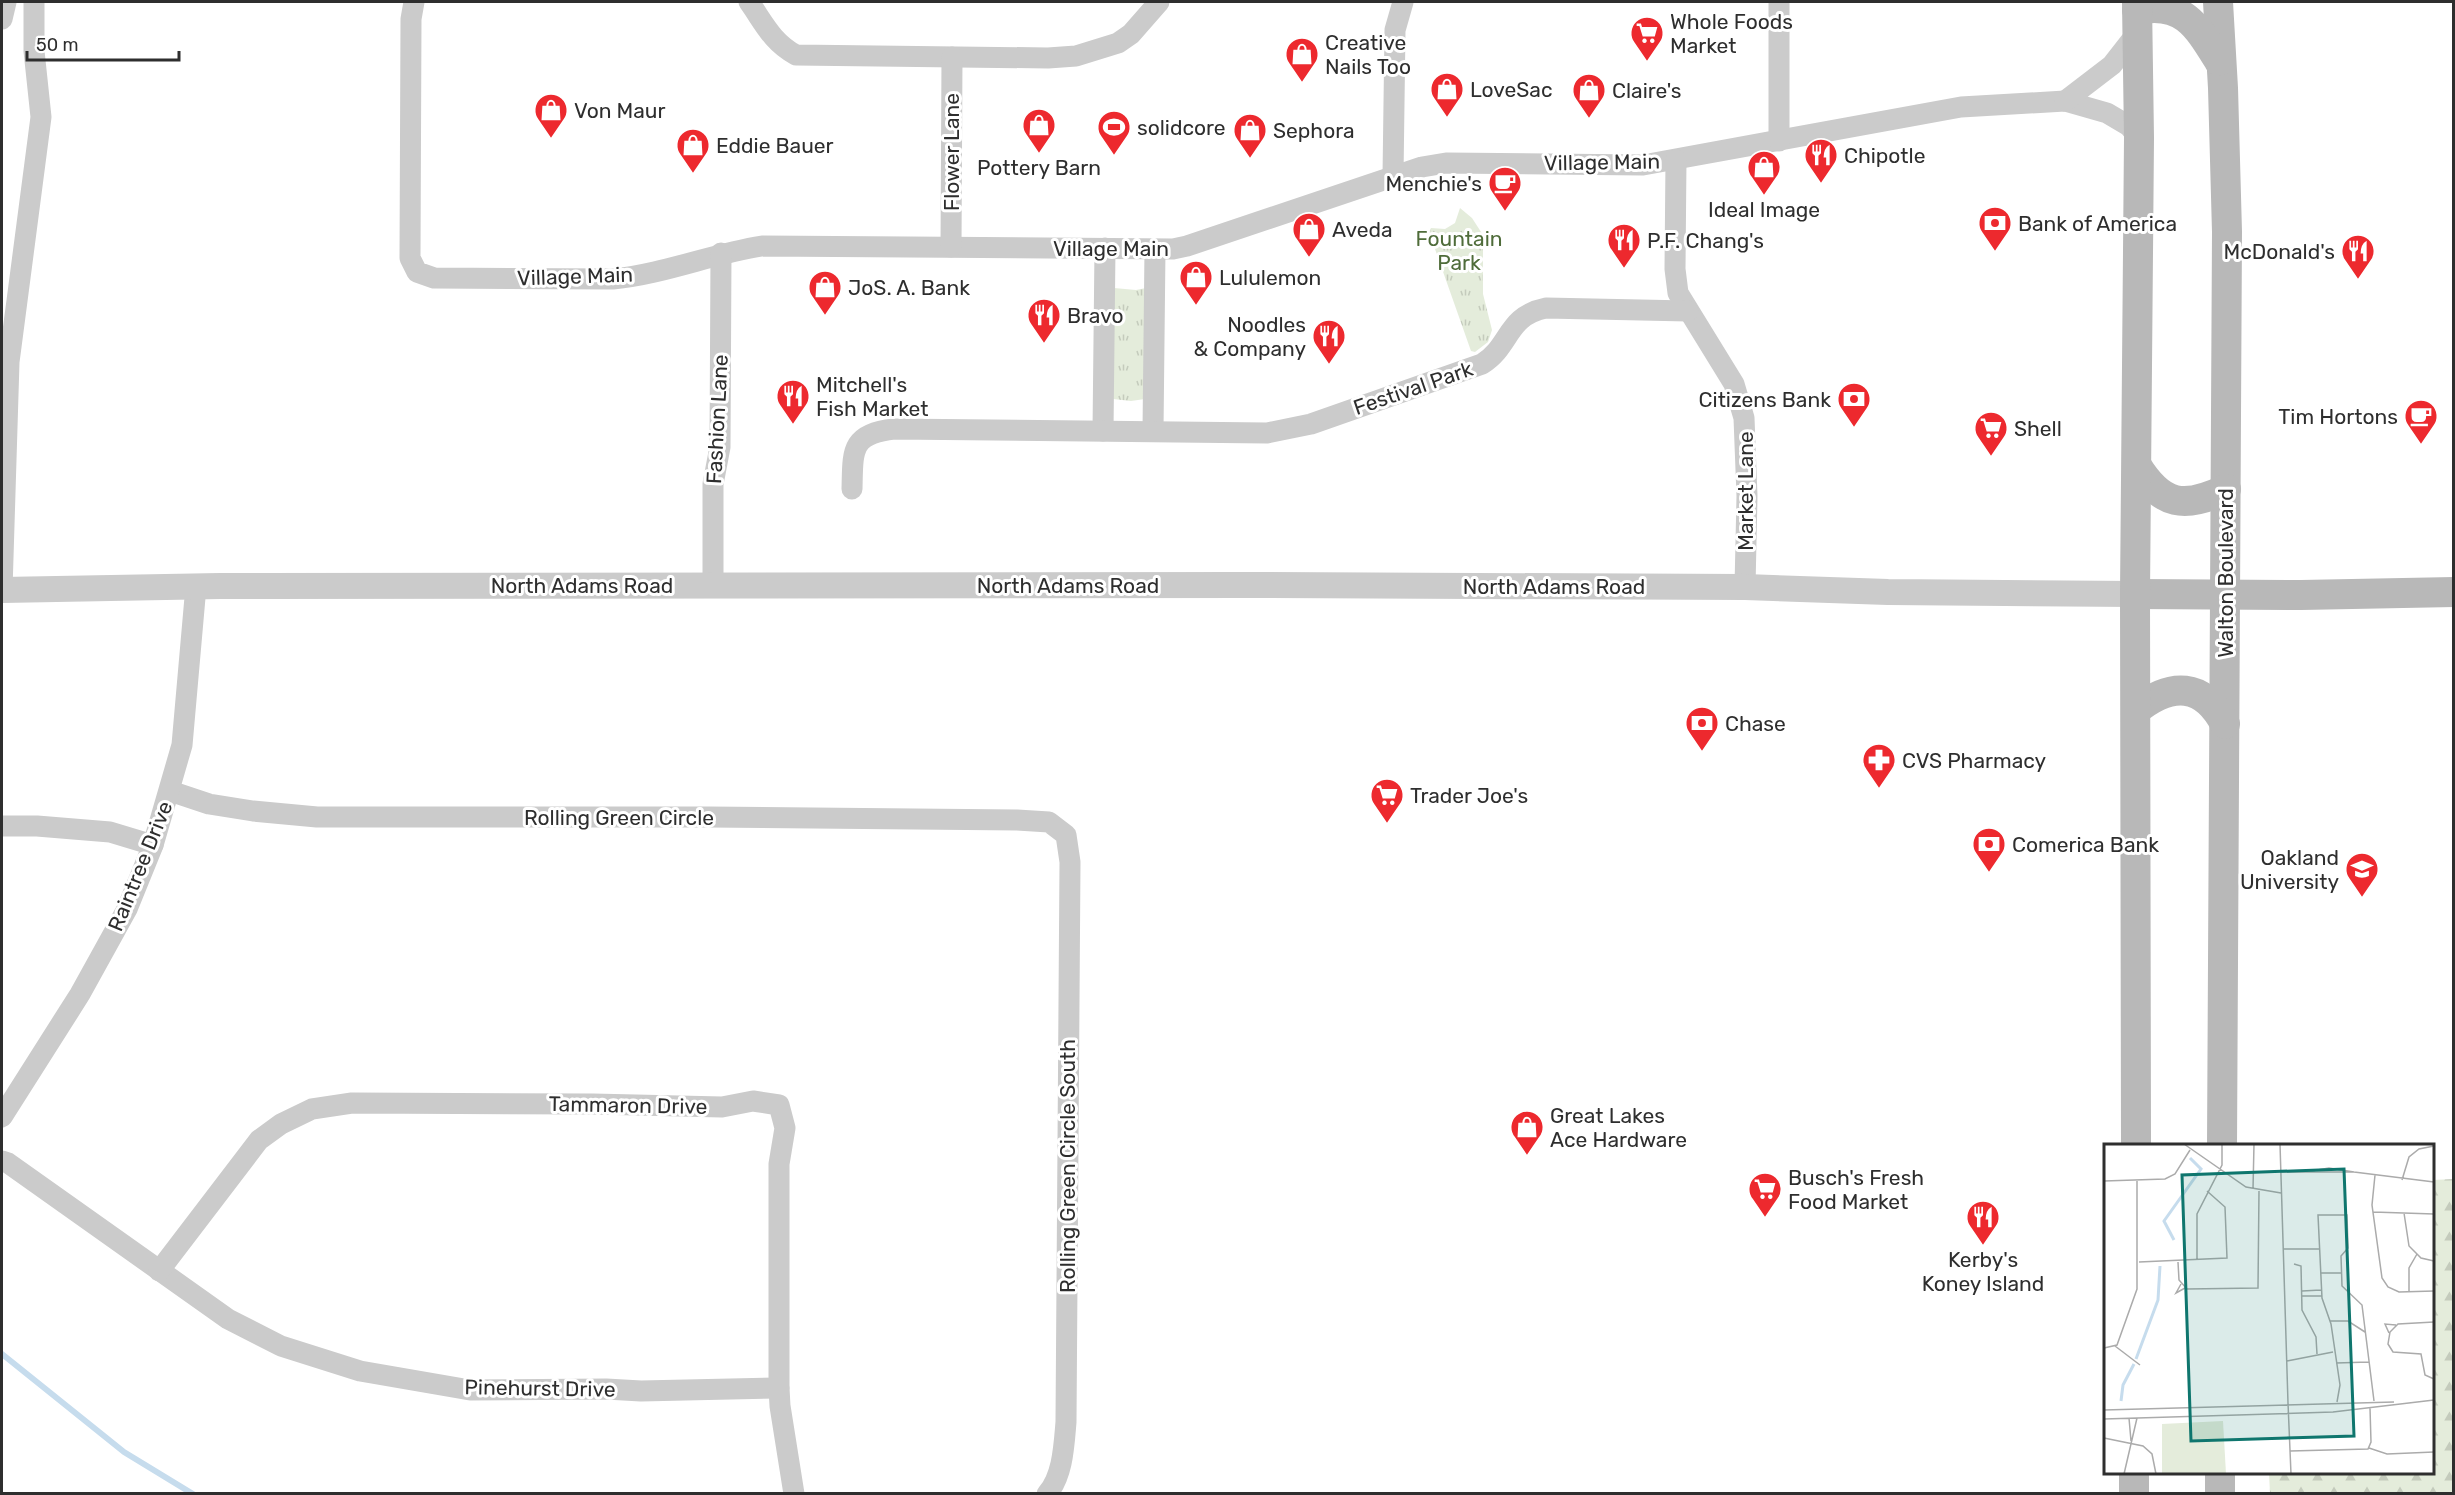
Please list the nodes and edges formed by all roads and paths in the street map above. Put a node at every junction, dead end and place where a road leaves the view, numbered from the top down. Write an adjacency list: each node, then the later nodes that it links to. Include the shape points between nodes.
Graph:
1 (6, 2): 10 (street)
2 (34, 2): 24 (street, via 41,117)
3 (414, 2): 21 (street, Village Main, via 410,249 412,266 417,272 434,278 613,279)
4 (749, 2): 11 (street, via 770,35 796,55)
5 (1159, 2): 11 (street, via 1131,34 1089,53 1055,57)
6 (1403, 2): 17 (street, via 1395,30)
7 (1779, 2): 15 (street)
8 (2218, 2): 12 (main road, Walton Boulevard)
9 (2137, 15): 12 (main road, via 2155,5 2180,10 2198,26); 13 (street, via 2112,65); 14 (main road)
10 (2, 19)
11 (952, 57): 18 (street, Flower Lane)
12 (2222, 66): 29 (main road, Walton Boulevard)
13 (2065, 101): 14 (street, Village Main, via 2107,113 2129,126); 15 (street, Village Main, via 1961,107)
14 (2139, 138): 27 (main road)
15 (1779, 141): 16 (street, Village Main)
16 (1676, 160): 17 (street, Village Main, via 1642,165 1446,163); 23 (street, Market Lane, via 1675,279)
17 (1393, 176): 20 (street, Village Main, via 1181,248)
18 (951, 247): 19 (street, Village Main); 21 (street, Village Main, via 762,246)
19 (1105, 248): 20 (street, Village Main); 25 (street)
20 (1155, 249): 26 (street)
21 (721, 253): 30 (street, Fashion Lane, via 720,447 713,484)
22 (2, 296): 24 (street)
23 (1688, 310): 26 (street, Festival Park, via 1532,311 1513,326 1499,349 1482,364 1311,424 1267,433); 32 (street, Market Lane, via 1734,384 1744,418)
24 (9, 362): 33 (street)
25 (1103, 431): 26 (street, Festival Park); 28 (street, Festival Park, via 879,431 856,444)
26 (1153, 431)
27 (2137, 466): 29 (main road, via 2153,489 2175,501 2197,501); 35 (main road)
28 (852, 489)
29 (2226, 489): 36 (main road, Walton Boulevard)
30 (713, 585): 31 (street, North Adams Road); 32 (street, North Adams Road)
31 (196, 586): 33 (street, North Adams Road); 39 (street, Raintree Drive, via 182,745)
32 (1745, 587): 35 (street, North Adams Road)
33 (2, 590)
34 (2454, 591): 36 (main road)
35 (2135, 594): 36 (main road); 37 (main road)
36 (2226, 594): 38 (main road, Walton Boulevard)
37 (2136, 710): 38 (main road, via 2167,692 2187,690 2210,700); 44 (main road)
38 (2225, 724): 45 (main road, Walton Boulevard)
39 (170, 791): 41 (street, Rolling Green Circle, via 209,804 317,817 1017,820 1049,822); 42 (street, Raintree Drive)
40 (2, 826): 42 (street, via 110,832)
41 (1066, 835): 52 (street, Rolling Green Circle South, via 1070,862 1066,1422 1062,1456)
42 (153, 844): 43 (street, Raintree Drive, via 111,938)
43 (2, 1117)
44 (2136, 1144)
45 (2222, 1144)
46 (2, 1161): 47 (street, Pinehurst Drive)
47 (159, 1271): 48 (street, Pinehurst Drive, via 228,1319 281,1346 360,1371 470,1390); 48 (street, Tammaron Drive, via 259,1140 312,1109 352,1103 722,1107 753,1101 779,1105 785,1128 779,1164)
48 (779, 1388): 51 (street, Tammaron Drive)
49 (2134, 1474): 53 (main road)
50 (2220, 1474): 54 (main road)
51 (794, 1494)
52 (1047, 1494)
53 (2134, 1494)
54 (2220, 1494)

